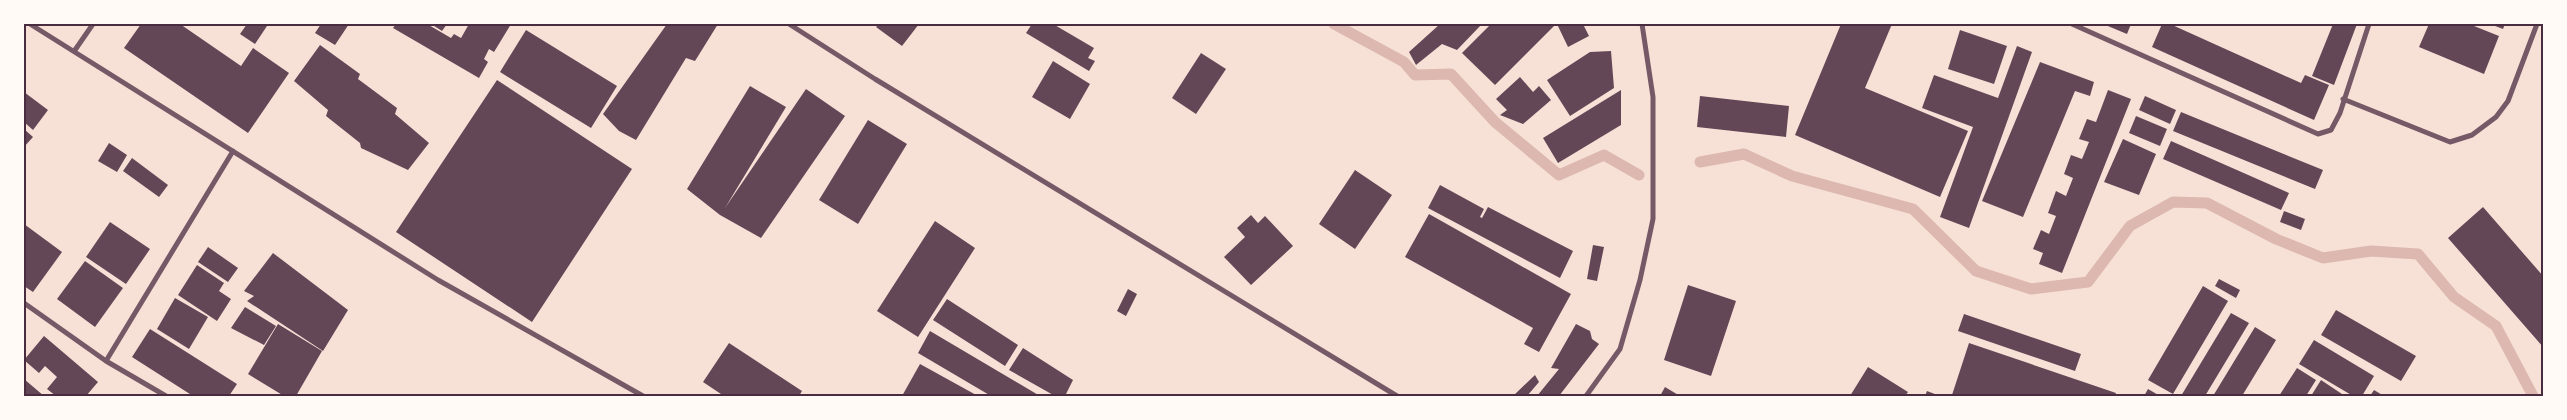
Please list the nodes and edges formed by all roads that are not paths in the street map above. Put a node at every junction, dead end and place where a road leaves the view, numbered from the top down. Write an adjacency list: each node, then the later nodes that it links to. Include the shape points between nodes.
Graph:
1 (30, 24): 8 (street)
2 (93, 24): 8 (street)
3 (788, 24): 15 (street)
4 (1642, 24): 16 (street, via 1653,97 1653,219 1620,349)
5 (2072, 24): 9 (street, via 2318,134 2332,130)
6 (2369, 24): 9 (street)
7 (2537, 24): 9 (street, via 2508,101 2496,117 2472,135 2450,142)
8 (76, 50): 10 (street)
9 (2343, 99)
10 (233, 151): 12 (street); 14 (street, via 438,280)
11 (24, 303): 12 (street)
12 (106, 361): 13 (street)
13 (166, 396)
14 (643, 396)
15 (1397, 396)
16 (1586, 396)

